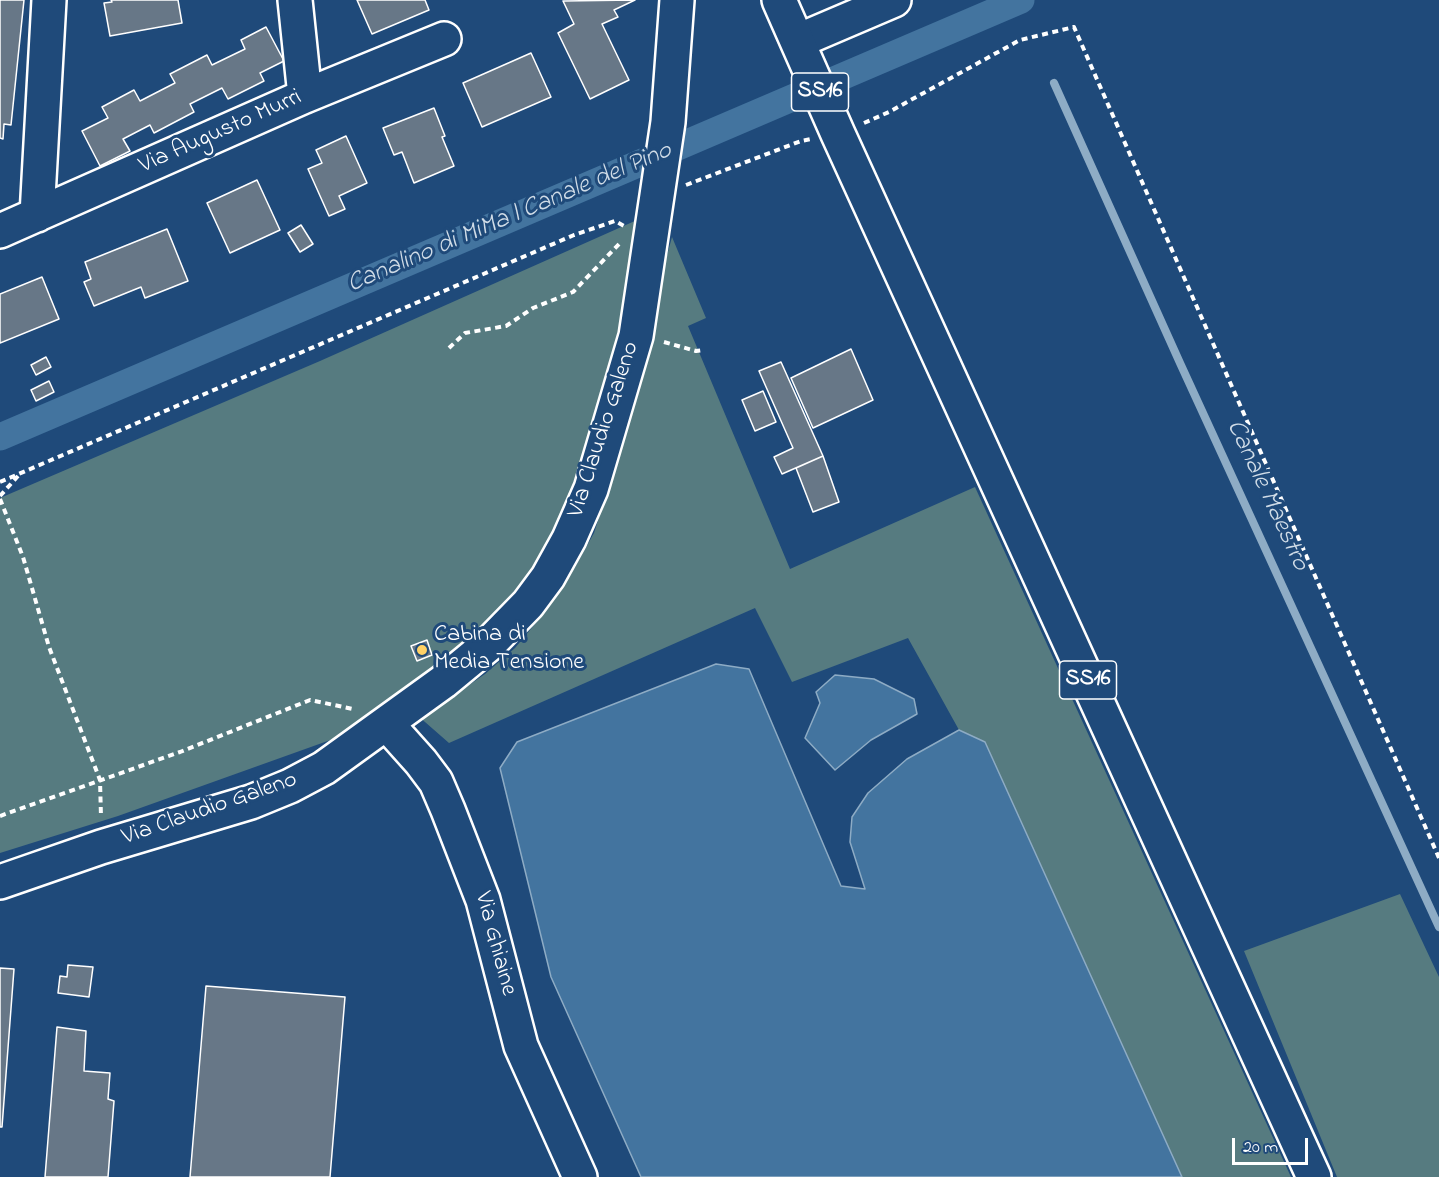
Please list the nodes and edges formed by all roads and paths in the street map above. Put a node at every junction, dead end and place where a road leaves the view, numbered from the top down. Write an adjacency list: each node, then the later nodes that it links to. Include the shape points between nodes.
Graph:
1 (49, 0): 11 (street)
2 (295, 0): 8 (street)
3 (677, 0): 10 (street, Via Claudio Galeno)
4 (779, 0): 7 (street, SS16)
5 (894, 0): 7 (street)
6 (444, 39): 8 (street, Via Augusto Murri)
7 (800, 46): 9 (street, SS16)
8 (305, 96): 11 (street, Via Augusto Murri)
9 (838, 134): 10 (path, via 801,141); 24 (path, via 889,112 1020,40 1074,27); 27 (street, SS16)
10 (659, 192): 13 (street, Via Claudio Galeno)
11 (37, 215): 12 (street, Via Augusto Murri)
12 (0, 231)
13 (642, 234): 15 (path, via 573,292 533,308 506,326 465,333); 17 (path, via 615,221 574,235); 20 (street, Via Claudio Galeno, via 636,336 591,489 569,539 528,604 489,644)
14 (680, 347): 16 (path)
15 (449, 348)
16 (704, 350)
17 (20, 473): 18 (path); 19 (path)
18 (0, 482)
19 (0, 498): 21 (path, via 23,557 49,647)
20 (377, 730): 21 (path, via 353,709 310,700); 23 (street, Via Claudio Galeno, via 324,768 290,786 251,802); 26 (street, Via Ghiaine, via 431,776 448,810 483,900 521,1046)
21 (100, 780): 22 (path); 23 (path)
22 (0, 816)
23 (100, 847): 25 (street, Via Claudio Galeno)
24 (1439, 858)
25 (0, 882)
26 (580, 1177)
27 (1314, 1177)

